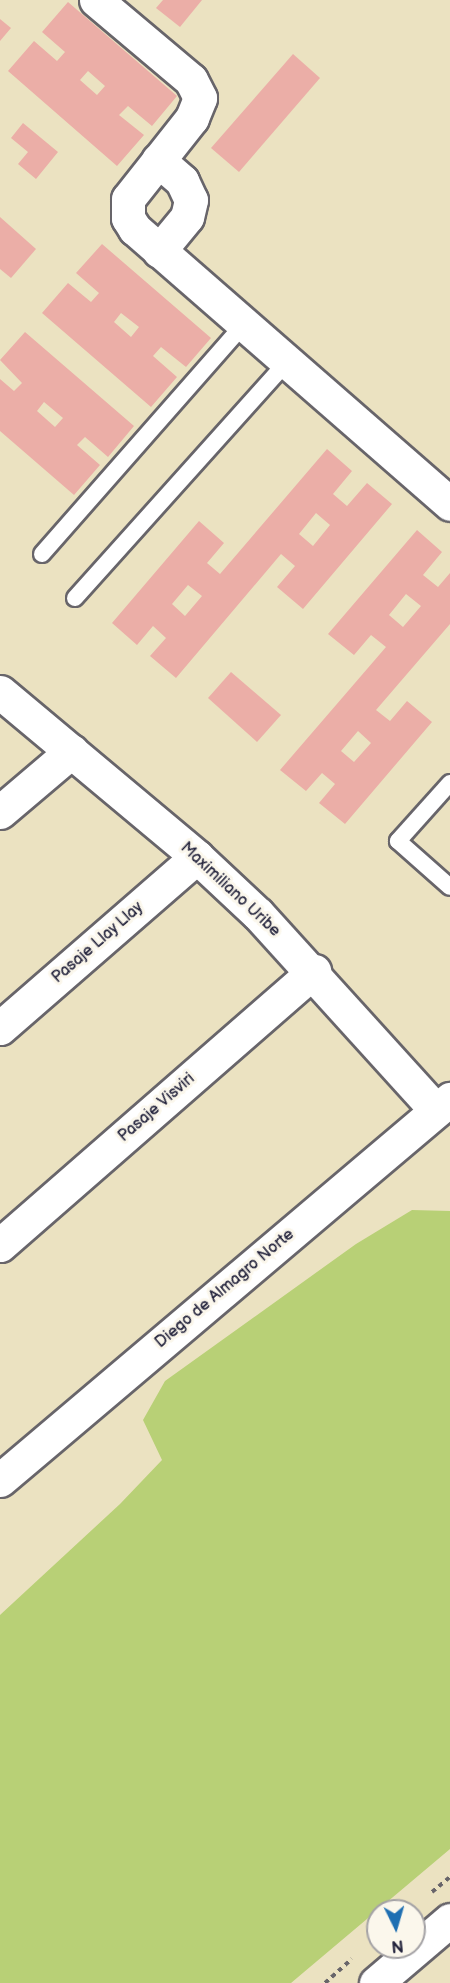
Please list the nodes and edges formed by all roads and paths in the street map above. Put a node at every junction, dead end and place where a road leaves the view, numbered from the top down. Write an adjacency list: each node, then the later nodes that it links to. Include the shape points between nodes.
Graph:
1 (96, 0): 2 (street, via 198,90 197,110)
2 (158, 160): 3 (street, via 132,192 126,208 135,229); 3 (street, via 182,181 191,200 187,217)
3 (159, 251): 4 (street)
4 (244, 324): 5 (street); 7 (lane)
5 (287, 362): 6 (street); 8 (lane)
6 (450, 504)
7 (42, 554)
8 (75, 598)
9 (0, 693): 10 (street, Maximiliano Uribe)
10 (72, 751): 12 (street); 13 (street, Maximiliano Uribe)
11 (450, 783): 14 (lane, via 398,841)
12 (0, 812)
13 (197, 857): 15 (street, Maximiliano Uribe); 16 (street, Pasaje Llay Llay)
14 (450, 887)
15 (314, 972): 17 (street, Maximiliano Uribe); 18 (street, Pasaje Visviri)
16 (0, 1028)
17 (443, 1104): 19 (street, Diego de Almagro Norte)
18 (0, 1245)
19 (7, 1462)
20 (450, 1920): 21 (street)
21 (376, 1983)

